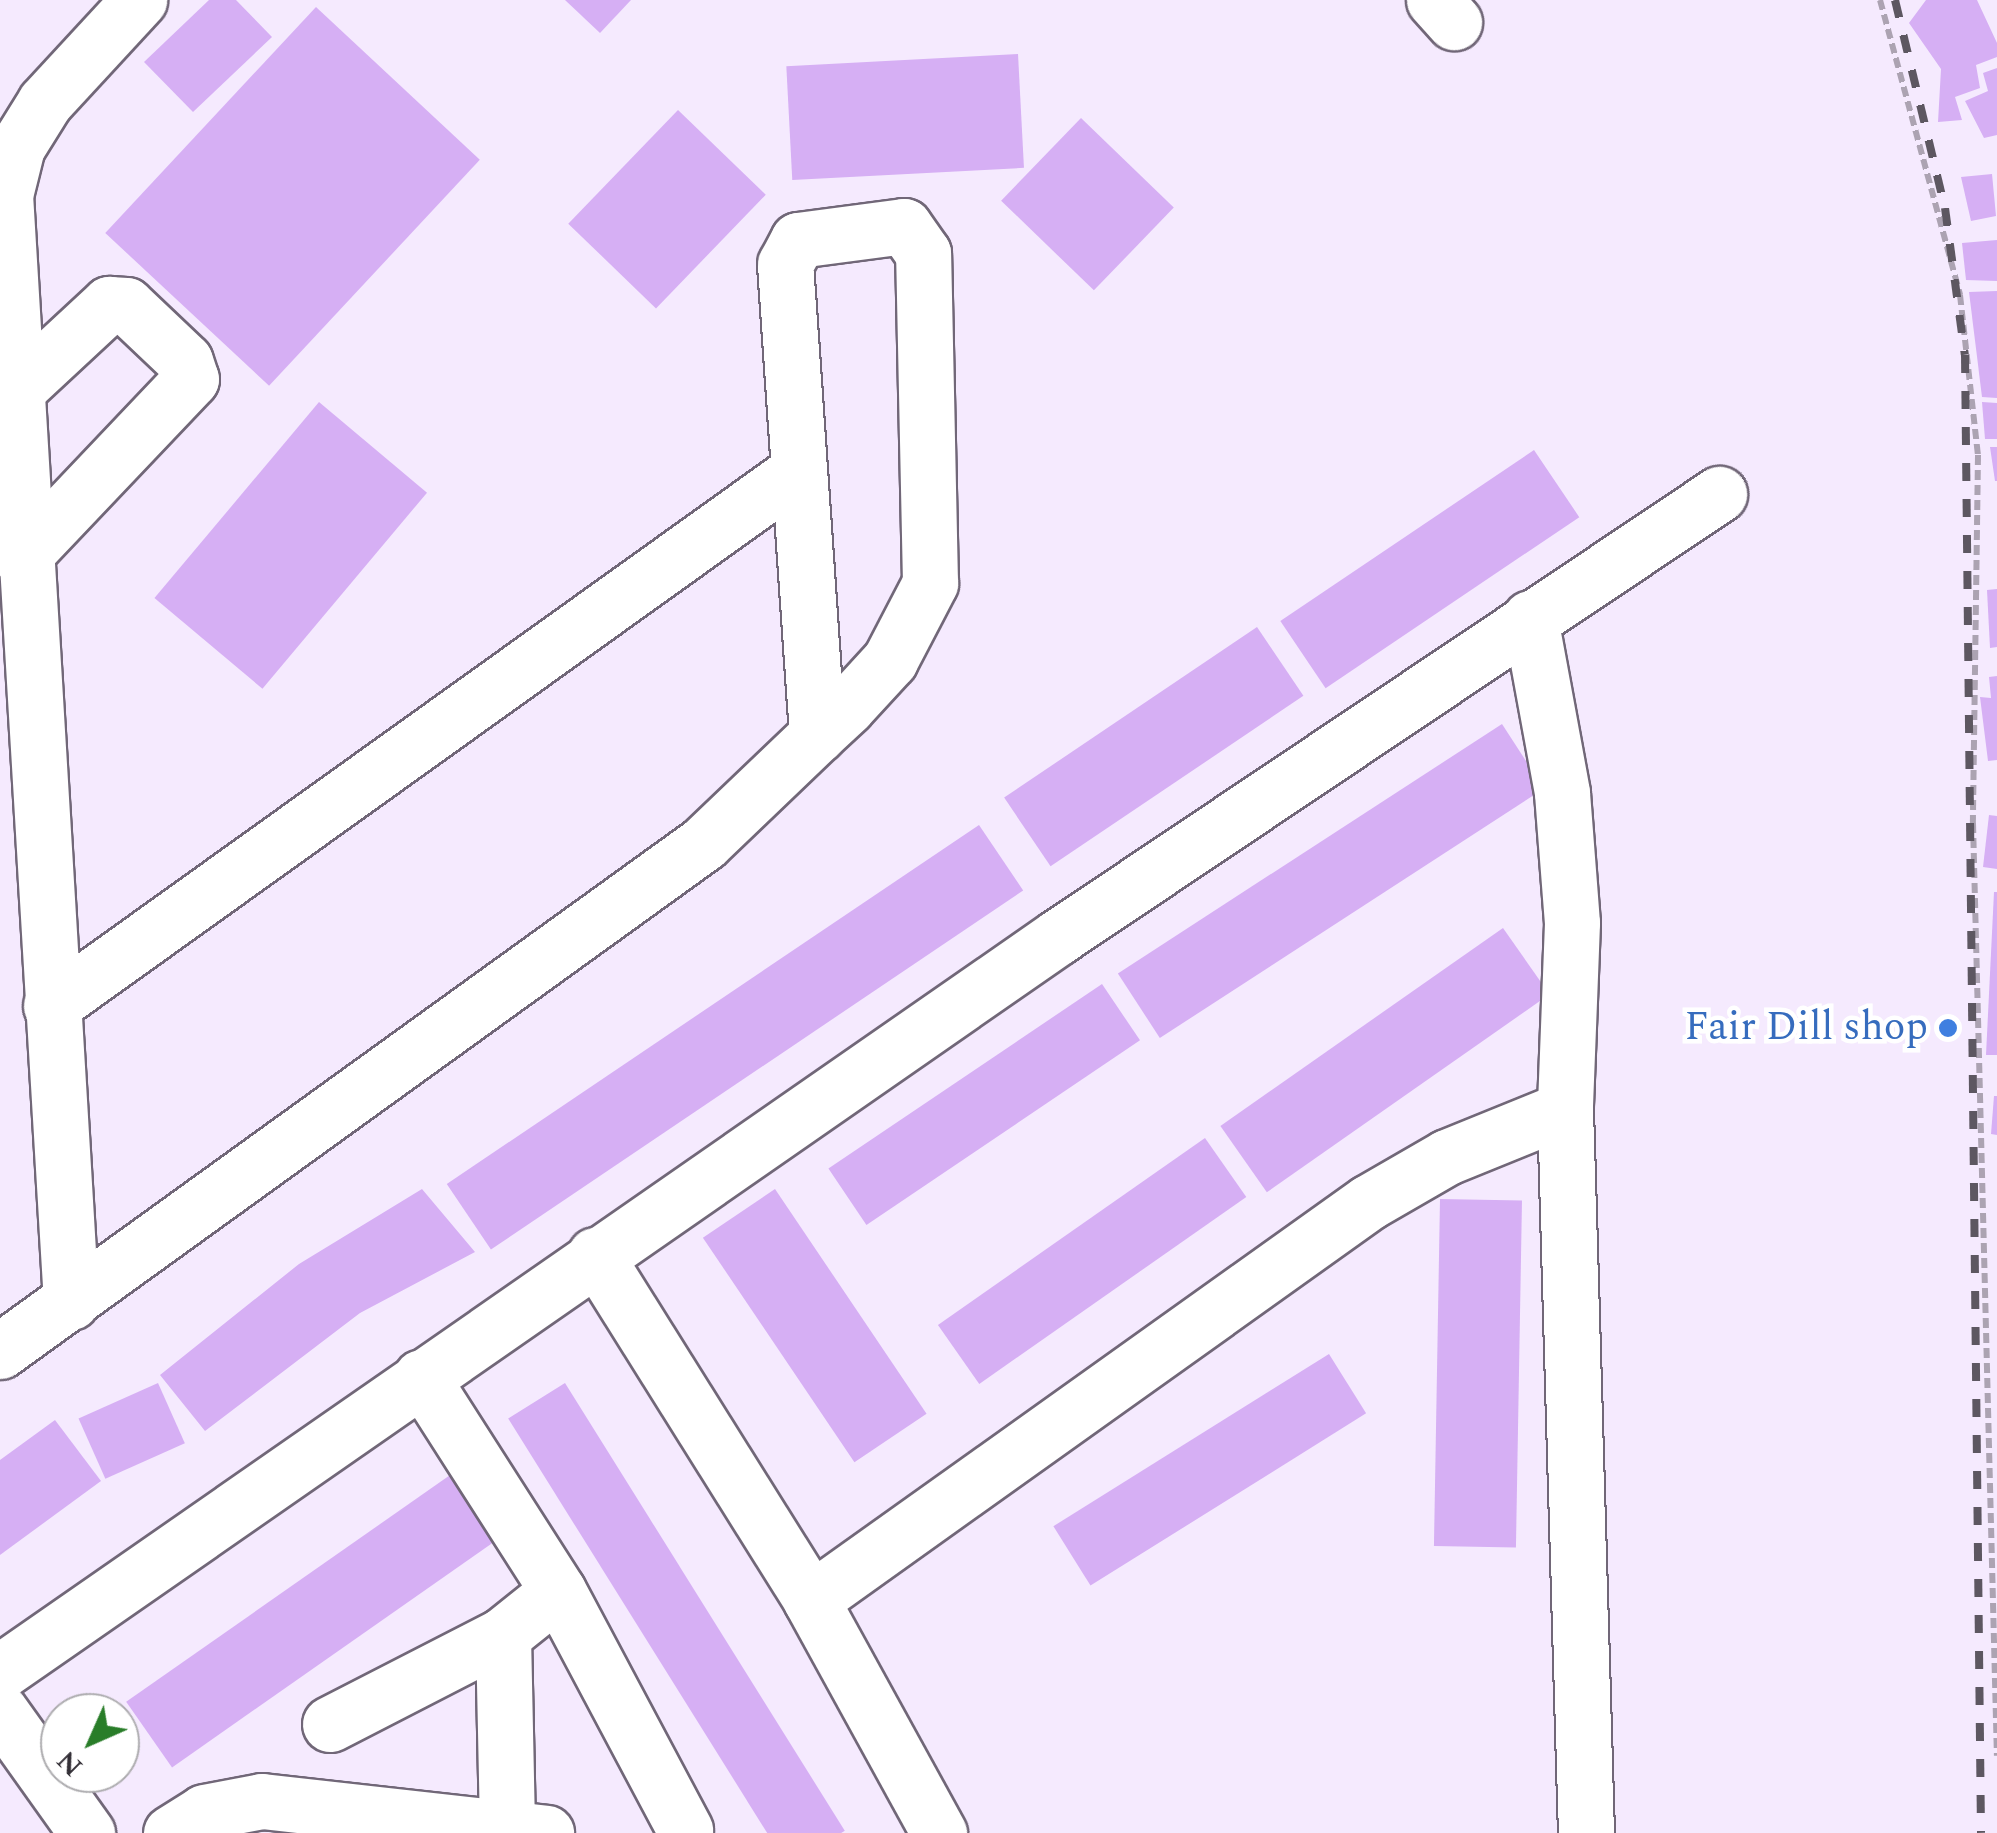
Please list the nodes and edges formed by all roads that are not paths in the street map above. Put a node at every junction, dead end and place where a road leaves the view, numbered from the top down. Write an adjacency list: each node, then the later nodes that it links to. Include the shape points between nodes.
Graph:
1 (138, 0): 2 (street, via 16,147)
2 (1, 258): 3 (street)
3 (11, 395): 6 (street); 6 (street, via 109,304 126,306 185,361 191,380)
4 (798, 471): 8 (street); 8 (street, via 788,252 798,240 904,226 923,253 930,583 890,660); 9 (street)
5 (1718, 494): 7 (street)
6 (21, 558): 9 (street)
7 (1530, 618): 10 (street, via 1562,793 1572,922); 11 (street)
8 (817, 735): 12 (street, via 704,842)
9 (51, 1006): 12 (street)
10 (1565, 1109): 16 (street, via 1447,1157 1369,1202); 26 (street)
11 (596, 1255): 14 (street); 16 (street)
12 (71, 1302): 13 (street)
13 (0, 1351)
14 (421, 1377): 15 (street); 18 (street)
15 (558, 1591): 17 (street); 22 (street)
16 (811, 1600): 25 (street)
17 (502, 1636): 20 (street); 21 (street)
18 (0, 1672)
19 (0, 1711): 23 (street)
20 (330, 1724)
21 (525, 1829): 24 (street, via 262,1801 204,1812)
22 (686, 1830)
23 (87, 1833)
24 (172, 1833)
25 (939, 1833)
26 (1586, 1833)

